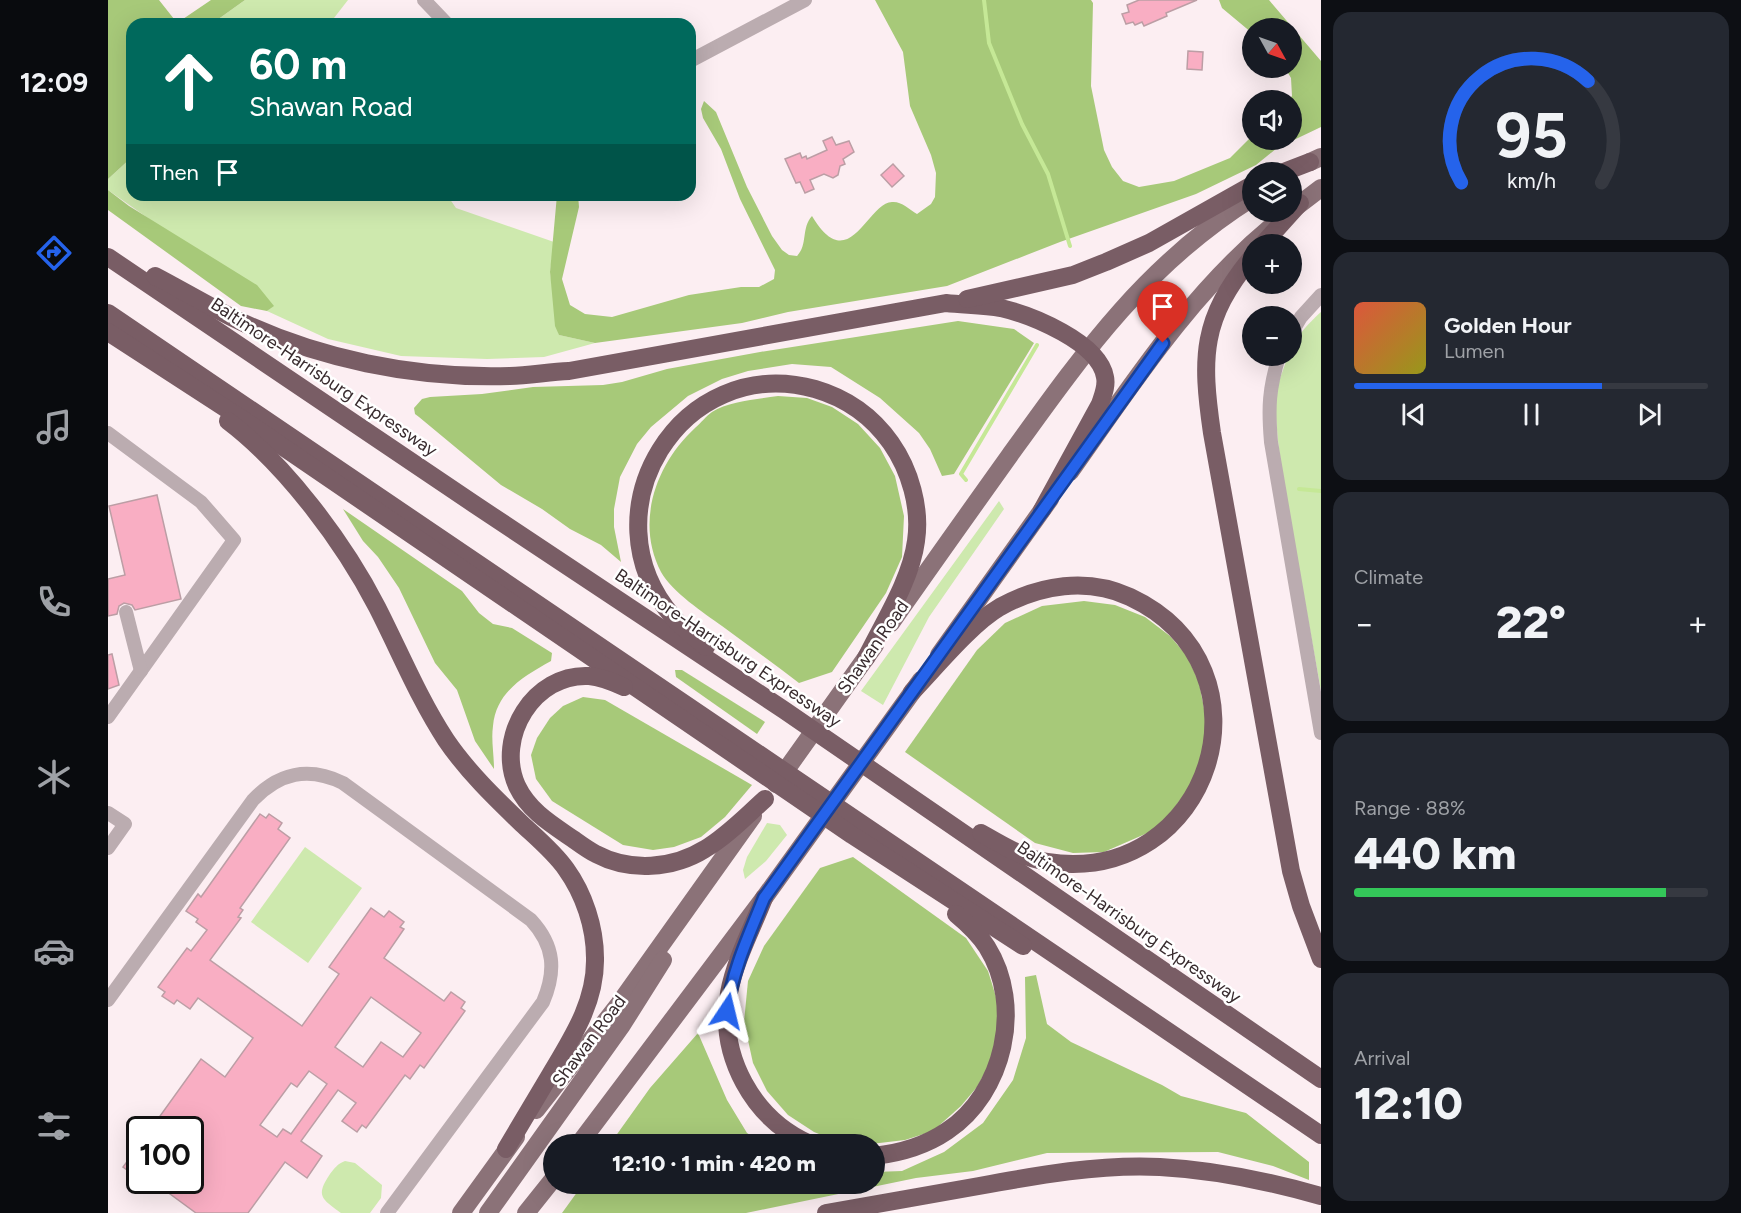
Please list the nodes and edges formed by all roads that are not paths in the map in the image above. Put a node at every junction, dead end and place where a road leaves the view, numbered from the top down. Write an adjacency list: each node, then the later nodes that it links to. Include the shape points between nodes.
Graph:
1 (424, 0): 3 (street)
2 (805, 0): 4 (street)
3 (441, 18)
4 (696, 58)
5 (1317, 158): 6 (highway); 7 (main road)
6 (1302, 164)
7 (1302, 167)
8 (1321, 188): 10 (main road)
9 (1242, 191): 19 (highway, via 1149,243 1073,275)
10 (1302, 202)
11 (1242, 205): 23 (main road, Shawan Road, via 1177,254 1127,302)
12 (1278, 222): 26 (main road, via 1245,251 1174,327)
13 (1282, 222): 14 (highway)
14 (1272, 234)
15 (108, 251): 19 (highway, via 232,317 293,342 384,367 462,376 569,371)
16 (108, 257): 30 (highway, Baltimore-Harrisburg Expressway)
17 (1242, 270): 44 (highway, via 1210,329 1205,376 1291,871)
18 (1321, 295): 21 (street)
19 (946, 303): 23 (highway, via 1018,312)
20 (108, 313): 35 (highway)
21 (1302, 316)
22 (115, 336): 33 (highway); 51 (highway, via 236,427 312,507 358,573 446,740 483,785 551,850 579,890 593,935 595,957 588,1005)
23 (1087, 349): 26 (highway, via 1105,376 1101,404); 28 (main road, Shawan Road)
24 (1276, 366): 34 (street, via 1268,408 1271,442)
25 (108, 433): 29 (street, via 201,502 234,540)
26 (1042, 510): 31 (main road)
27 (126, 612): 29 (street)
28 (866, 658): 30 (highway, via 902,585 916,542 916,505 906,469 874,422 843,400 783,384 747,387 710,401 682,420 670,434 644,482 638,520 645,567 662,602 673,617); 37 (main road, Shawan Road)
29 (141, 671): 32 (street)
30 (749, 687): 36 (highway, Baltimore-Harrisburg Expressway)
31 (912, 692): 36 (highway, via 979,623 998,609 1045,588 1102,588 1141,602 1183,637 1203,668 1209,687 1214,739 1207,767 1184,811 1141,847 1107,860 1046,862 1017,853); 43 (main road)
32 (108, 717)
33 (682, 718): 35 (highway); 37 (highway, via 604,679 588,676 555,684 540,693 519,718 511,754 517,786 533,810 595,854 641,866 672,863 704,850)
34 (1321, 733)
35 (752, 758): 39 (highway)
36 (910, 796): 47 (highway, Baltimore-Harrisburg Expressway)
37 (765, 799): 41 (main road, Shawan Road)
38 (108, 813): 40 (street, via 125,824)
39 (857, 829): 42 (highway); 46 (highway)
40 (108, 848)
41 (718, 865): 51 (main road, Shawan Road, via 619,1004); 57 (main road, via 622,1025)
42 (920, 880): 46 (highway); 52 (highway, via 987,947 1002,987 1004,1041 984,1092 960,1121 910,1149)
43 (764, 898): 48 (main road); 49 (highway, via 729,993 728,1032 737,1070 757,1104)
44 (1321, 959)
45 (108, 1000): 55 (street, via 253,800 263,789 289,776 313,773 343,783 526,916 548,944 552,972 543,1002)
46 (1196, 1049): 50 (highway)
47 (1321, 1079)
48 (587, 1134)
49 (791, 1134)
50 (1321, 1135)
51 (507, 1149): 56 (main road, Shawan Road)
52 (885, 1154)
53 (543, 1192): 58 (main road)
54 (1321, 1196): 59 (highway, via 1221,1173 1118,1167 1053,1173)
55 (392, 1211)
56 (461, 1213)
57 (488, 1213)
58 (526, 1213)
59 (826, 1213)

